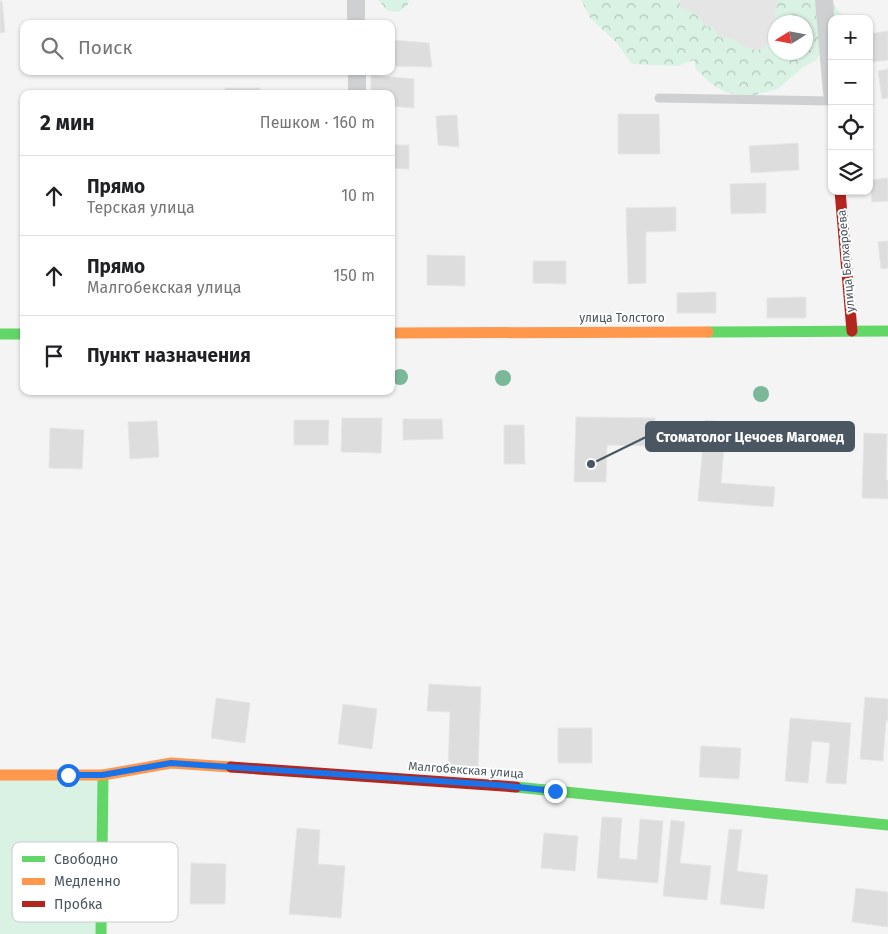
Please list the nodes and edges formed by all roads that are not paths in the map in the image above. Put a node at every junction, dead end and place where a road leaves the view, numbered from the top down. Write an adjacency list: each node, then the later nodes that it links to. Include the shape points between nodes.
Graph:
1 (356, 0): 3 (street)
2 (824, 0): 4 (street)
3 (356, 20)
4 (829, 60)
5 (357, 75): 6 (street)
6 (357, 90)
7 (660, 98): 8 (lane)
8 (828, 101)
9 (840, 195): 10 (street, улица Белхароева)
10 (852, 331): 11 (street, улица Толстого); 12 (street, улица Толстого)
11 (888, 331)
12 (395, 333)
13 (0, 334): 14 (street)
14 (20, 334)
15 (0, 775): 16 (street, Малгобекская улица)
16 (102, 775): 17 (street, Малгобекская улица, via 171,763 189,764 497,785); 18 (street)
17 (888, 825)
18 (102, 842)

